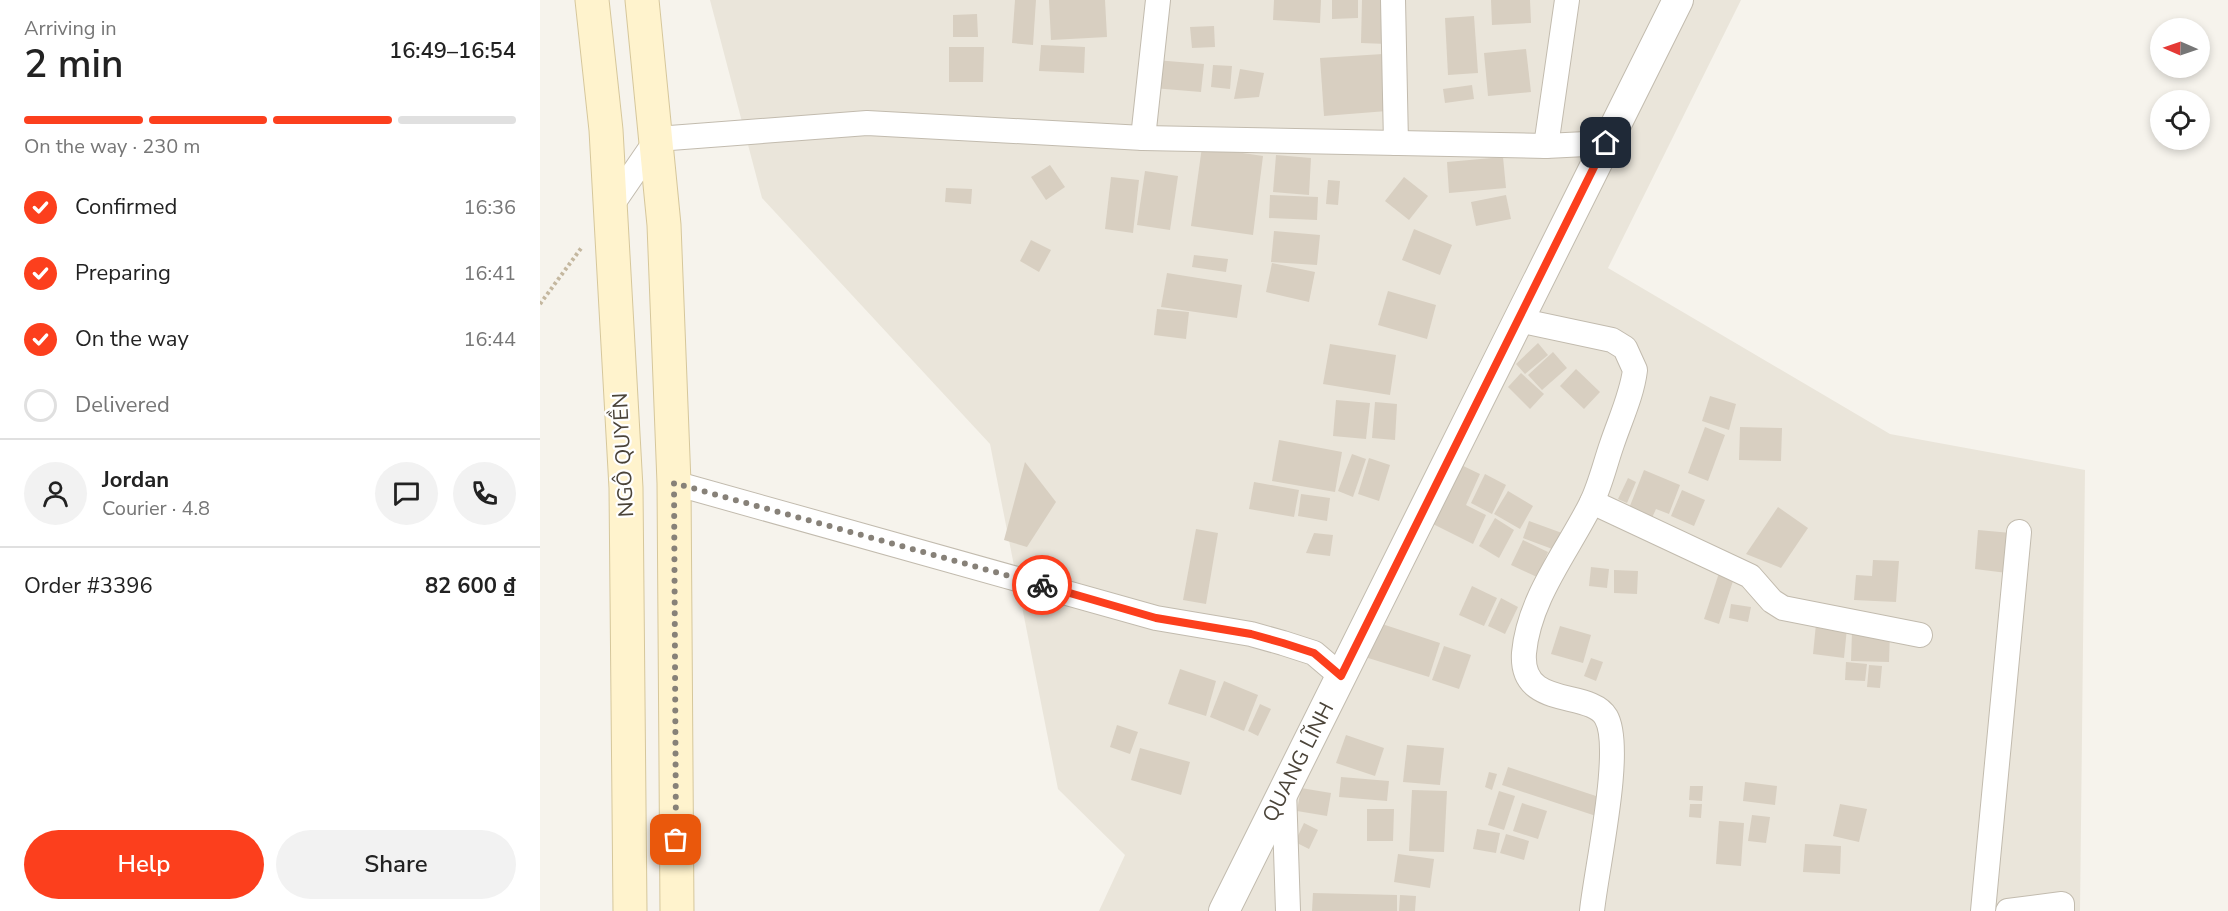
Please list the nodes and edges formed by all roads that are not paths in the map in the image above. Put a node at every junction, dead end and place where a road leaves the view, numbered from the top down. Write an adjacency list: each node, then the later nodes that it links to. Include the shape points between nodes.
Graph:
1 (592, 0): 12 (main road, NGÔ QUYỀN, via 606,130)
2 (1158, 0): 7 (street)
3 (1393, 0): 9 (street)
4 (1567, 0): 11 (street)
5 (1677, 0): 10 (street, QUANG LĨNH)
6 (645, 4): 8 (main road)
7 (1143, 138): 8 (street, via 867,123); 9 (street)
8 (657, 139): 12 (street); 14 (main road)
9 (1396, 143): 11 (street)
10 (1606, 143): 11 (street); 13 (street, QUANG LĨNH)
11 (1546, 146)
12 (609, 209): 20 (main road, NGÔ QUYỀN, via 626,488)
13 (1518, 320): 15 (street, via 1612,340 1625,348 1633,360 1634,380); 18 (street, QUANG LĨNH)
14 (674, 483): 18 (street, via 1156,618 1283,643 1314,653); 21 (main road)
15 (1592, 502): 17 (street, via 1750,576 1783,608); 24 (street, via 1548,579 1524,653 1529,678 1555,696 1601,710 1612,736 1610,801)
16 (2019, 532): 25 (street)
17 (1920, 635)
18 (1341, 676): 19 (street, QUANG LĨNH)
19 (1284, 790): 22 (street, QUANG LĨNH); 23 (street)
20 (630, 911)
21 (677, 911)
22 (1224, 911)
23 (1288, 911)
24 (1592, 911)
25 (1983, 911)
26 (2008, 911): 27 (street, via 2062,904)
27 (2062, 911)

